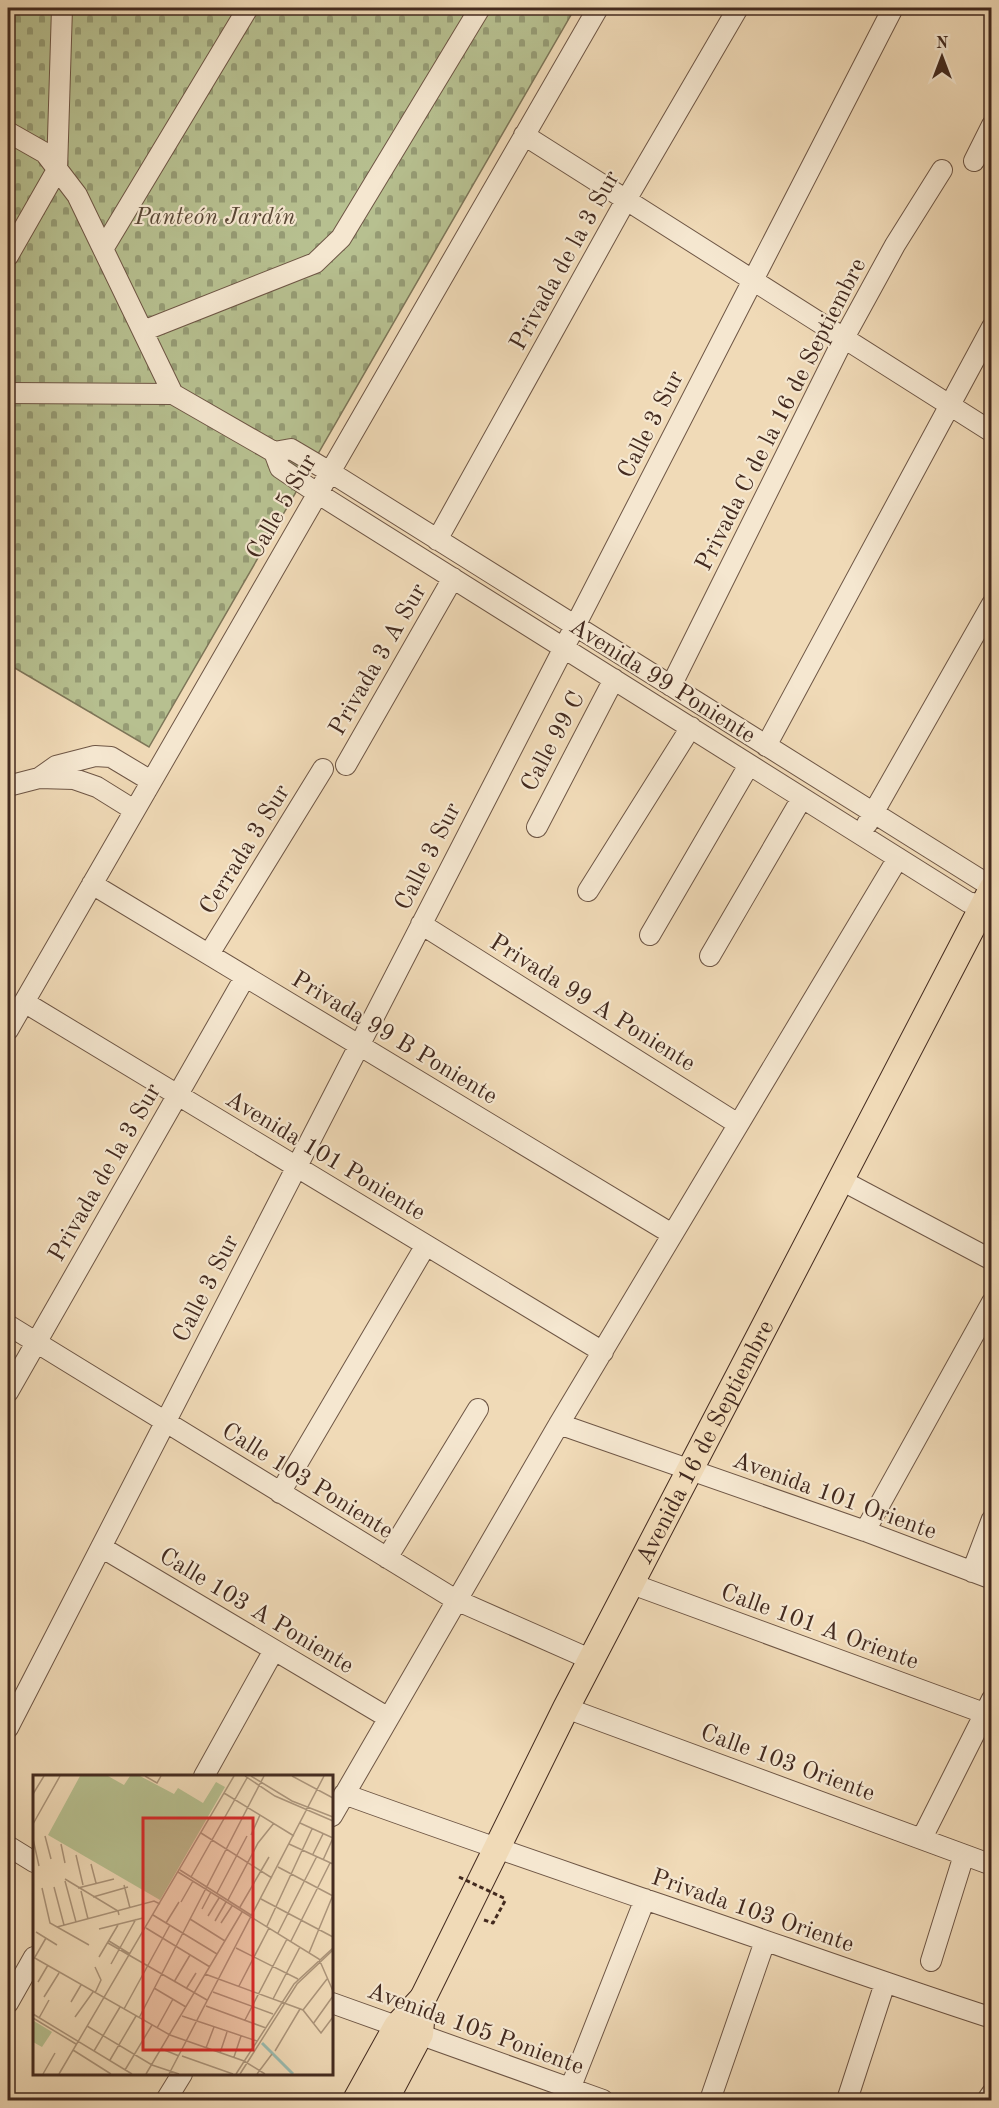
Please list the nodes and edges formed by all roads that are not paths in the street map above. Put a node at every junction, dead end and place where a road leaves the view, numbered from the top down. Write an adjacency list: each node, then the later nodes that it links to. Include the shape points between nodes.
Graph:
1 (62, 8): 11 (street)
2 (248, 8): 14 (street)
3 (480, 8): 18 (street, via 341,238 315,263)
4 (598, 8): 9 (street, Calle 5 Sur)
5 (738, 8): 13 (street, Privada de la 3 Sur)
6 (892, 8): 16 (street, Calle 3 Sur)
7 (992, 125): 10 (street)
8 (8, 132): 11 (street, via 45,153)
9 (524, 135): 13 (street); 25 (street, Calle 5 Sur)
10 (974, 161)
11 (57, 170): 14 (street, via 77,195); 15 (street)
12 (942, 170): 19 (street, Privada C de la 16 de Septiembre)
13 (626, 200): 16 (street); 27 (street, Privada de la 3 Sur)
14 (103, 249): 18 (street)
15 (8, 256)
16 (752, 280): 19 (street); 30 (street, Calle 3 Sur)
17 (992, 327): 22 (street)
18 (143, 331): 21 (street)
19 (844, 338): 22 (street); 33 (street, Privada C de la 16 de Septiembre)
20 (8, 393): 21 (street)
21 (174, 394): 24 (street)
22 (950, 405): 23 (street); 35 (street)
23 (992, 432)
24 (274, 452): 25 (street, Avenida 99 Poniente, via 291,449); 26 (street, Avenida 99 Poniente, via 280,468)
25 (330, 472): 26 (street, Calle 5 Sur); 27 (street, Avenida 99 Poniente)
26 (317, 493): 28 (street, Avenida 99 Poniente); 40 (street, Calle 5 Sur)
27 (437, 540): 30 (street, Avenida 99 Poniente)
28 (453, 578): 31 (street, Avenida 99 Poniente); 36 (street, Privada 3 A Sur)
29 (992, 604): 44 (street)
30 (575, 626): 31 (street, Calle 3 Sur); 33 (street, Avenida 99 Poniente)
31 (563, 647): 32 (street, Avenida 99 Poniente); 51 (street, Calle 3 Sur)
32 (614, 679): 34 (street, Avenida 99 Poniente); 45 (street, Calle 99 C)
33 (671, 686): 35 (street, Avenida 99 Poniente)
34 (691, 728): 37 (street, Avenida 99 Poniente); 49 (street)
35 (766, 746): 44 (street, Avenida 99 Poniente)
36 (346, 765)
37 (749, 765): 42 (street, Avenida 99 Poniente); 52 (street)
38 (323, 769): 53 (street, Cerrada 3 Sur)
39 (39, 778): 40 (street, via 56,766 96,756 111,757); 41 (street); 43 (street, via 84,782)
40 (151, 781): 43 (street, Calle 5 Sur)
41 (8, 786)
42 (802, 798): 46 (street, Avenida 99 Poniente); 54 (street)
43 (135, 810): 48 (street, Calle 5 Sur)
44 (873, 813): 46 (street); 50 (street, Avenida 99 Poniente)
45 (537, 827)
46 (861, 834): 47 (street, Avenida 99 Poniente)
47 (898, 858): 50 (street, Avenida 99 Poniente, via 968,902); 60 (street)
48 (92, 884): 53 (street, Privada 99 B Poniente); 56 (street, Calle 5 Sur)
49 (588, 891)
50 (989, 897): 62 (main road, Avenida 16 de Septiembre)
51 (421, 924): 58 (street, Calle 3 Sur); 60 (street, Privada 99 A Poniente)
52 (650, 935)
53 (209, 954): 55 (street, Privada 99 B Poniente)
54 (710, 956)
55 (245, 977): 58 (street, Privada 99 B Poniente); 59 (street, Privada de la 3 Sur)
56 (24, 1002): 57 (street, Calle 5 Sur); 59 (street, Avenida 101 Poniente)
57 (8, 1030)
58 (359, 1045): 61 (street, Calle 3 Sur); 63 (street, Privada 99 B Poniente)
59 (178, 1095): 61 (street, Avenida 101 Poniente); 68 (street, Privada de la 3 Sur)
60 (738, 1124): 63 (street)
61 (296, 1167): 64 (street, Avenida 101 Poniente); 72 (street, Calle 3 Sur)
62 (841, 1180): 65 (street); 74 (main road, Avenida 16 de Septiembre)
63 (672, 1234): 69 (street)
64 (426, 1245): 69 (street, Avenida 101 Poniente); 75 (street)
65 (992, 1260)
66 (992, 1302): 77 (street)
67 (8, 1325): 68 (street, Calle 103 Poniente)
68 (36, 1343): 70 (street, Privada de la 3 Sur); 72 (street, Calle 103 Poniente)
69 (603, 1352): 73 (street)
70 (8, 1392)
71 (478, 1409): 79 (street)
72 (165, 1422): 75 (street, Calle 103 Poniente); 78 (street, Calle 3 Sur)
73 (560, 1424): 74 (street, Avenida 101 Oriente); 83 (street)
74 (689, 1470): 77 (street, Avenida 101 Oriente); 82 (main road, Avenida 16 de Septiembre)
75 (280, 1492): 79 (street, Calle 103 Poniente)
76 (992, 1519): 80 (street)
77 (865, 1532): 80 (street, Avenida 101 Oriente)
78 (101, 1546): 84 (street, Calle 103 A Poniente); 89 (street, Calle 3 Sur)
79 (387, 1558): 83 (street, Calle 103 Poniente)
80 (972, 1572): 81 (street, Avenida 101 Oriente)
81 (992, 1579)
82 (632, 1584): 85 (main road, Avenida 16 de Septiembre); 87 (street, Calle 101 A Oriente)
83 (456, 1600): 85 (street, Calle 103 Poniente); 88 (street)
84 (274, 1650): 88 (street, Calle 103 A Poniente); 90 (street)
85 (592, 1660): 86 (main road, Avenida 16 de Septiembre)
86 (566, 1708): 93 (street, Calle 103 Oriente); 95 (main road, Avenida 16 de Septiembre)
87 (989, 1709): 93 (street)
88 (387, 1718): 91 (street)
89 (8, 1728)
90 (205, 1775)
91 (344, 1794): 92 (street); 95 (street)
92 (333, 1814)
93 (922, 1838): 96 (street, Calle 103 Oriente)
94 (8, 1846): 97 (street)
95 (498, 1850): 99 (street, Privada 103 Oriente); 107 (main road, Avenida 16 de Septiembre)
96 (964, 1855): 98 (street, Calle 103 Oriente); 102 (street)
97 (33, 1861)
98 (992, 1865)
99 (645, 1899): 100 (street, Privada 103 Oriente); 109 (street)
100 (765, 1941): 103 (street, Privada 103 Oriente); 115 (street)
101 (33, 1959): 104 (street)
102 (931, 1961)
103 (885, 1983): 106 (street, Privada 103 Oriente); 116 (street)
104 (8, 2003)
105 (333, 2003): 107 (street, Avenida 105 Poniente)
106 (992, 2018)
107 (409, 2030): 109 (street, Avenida 105 Poniente); 112 (main road); 113 (main road)
108 (181, 2075): 111 (street)
109 (570, 2089): 114 (street, Avenida 105 Poniente)
110 (992, 2093): 117 (street)
111 (166, 2100)
112 (356, 2100)
113 (385, 2100)
114 (603, 2100)
115 (711, 2100)
116 (847, 2100)
117 (987, 2100)

